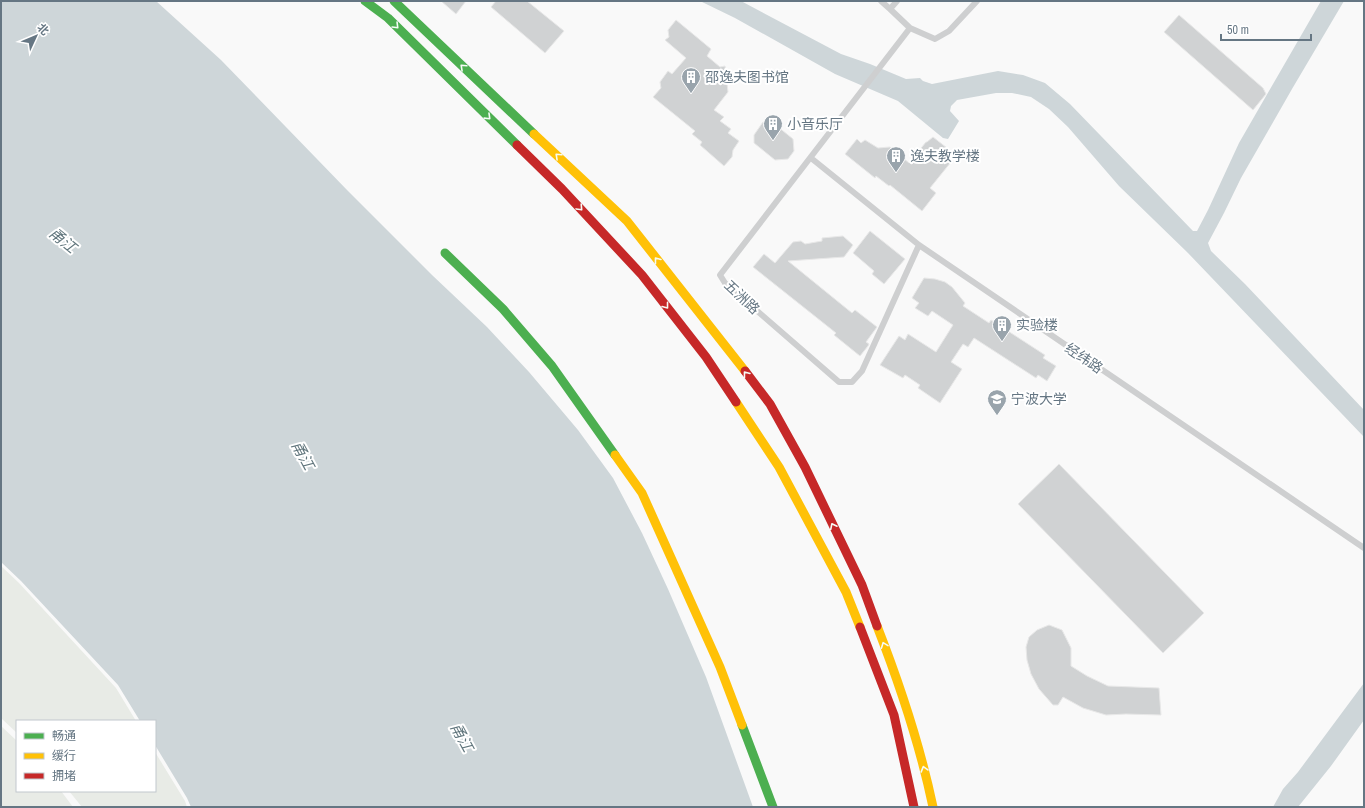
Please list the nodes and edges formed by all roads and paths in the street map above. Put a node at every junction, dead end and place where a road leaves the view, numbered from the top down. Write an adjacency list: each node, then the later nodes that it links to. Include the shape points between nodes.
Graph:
1 (365, 1): 13 (street, one-way to 13, via 388,18 562,189 642,275 706,357 780,467 846,592 894,715)
2 (394, 1): 14 (street, one-way to 2, via 900,686 862,585 805,467 770,404 627,221)
3 (881, 1): 6 (lane)
4 (897, 1): 6 (lane)
5 (977, 1): 7 (lane, via 949,31 935,39)
6 (890, 9): 7 (lane)
7 (910, 28): 8 (lane, 五洲路)
8 (811, 158): 9 (lane, 经纬路); 9 (lane, 五洲路, via 720,275 725,283 839,382 852,382 862,371)
9 (918, 245): 11 (lane, 经纬路)
10 (445, 253): 12 (street, via 503,309 552,366 642,493 720,667)
11 (1364, 548)
12 (773, 807)
13 (914, 807)
14 (933, 807)

